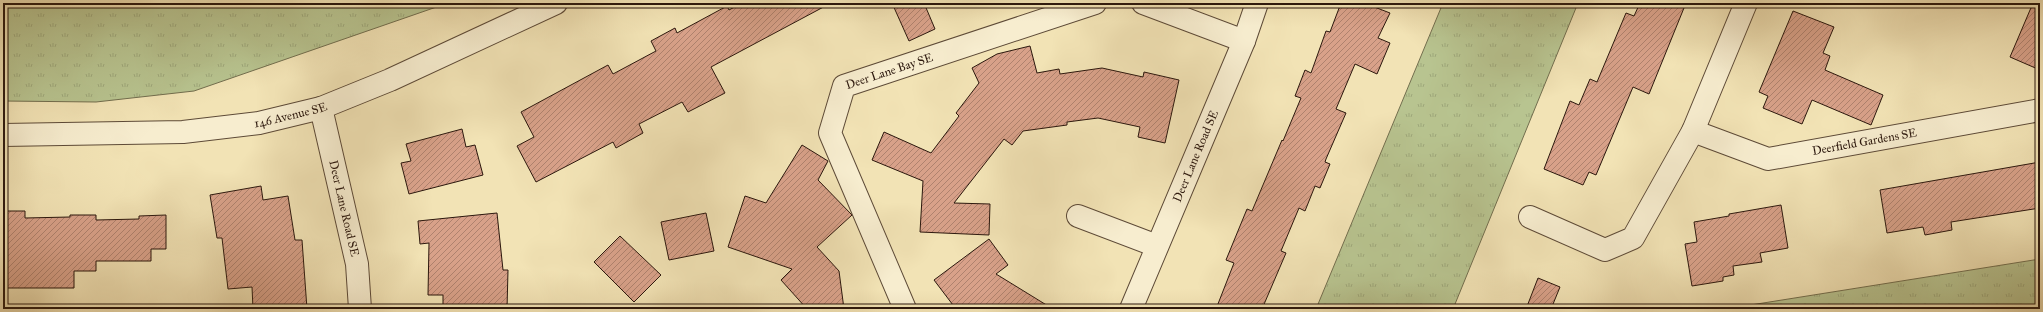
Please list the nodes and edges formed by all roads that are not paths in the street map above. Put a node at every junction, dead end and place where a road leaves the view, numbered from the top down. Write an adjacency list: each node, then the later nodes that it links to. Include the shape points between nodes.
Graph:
1 (556, 3): 7 (street, 146 Avenue SE, via 390,80)
2 (1095, 3): 15 (street, Deer Lane Bay SE, via 844,86 830,133)
3 (1143, 3): 6 (street)
4 (1257, 3): 6 (street, Deer Lane Road SE)
5 (1746, 3): 9 (street)
6 (1244, 41): 13 (street, Deer Lane Road SE)
7 (321, 108): 10 (street, 146 Avenue SE, via 259,122 183,132); 14 (street, Deer Lane Road SE, via 357,264)
8 (2040, 110): 9 (street, Deerfield Gardens SE, via 1768,159)
9 (1693, 131): 12 (street, via 1633,238 1605,250)
10 (3, 135)
11 (1078, 216): 13 (street)
12 (1530, 218)
13 (1157, 246): 16 (street, Deer Lane Road SE)
14 (360, 309)
15 (905, 309)
16 (1131, 309)

